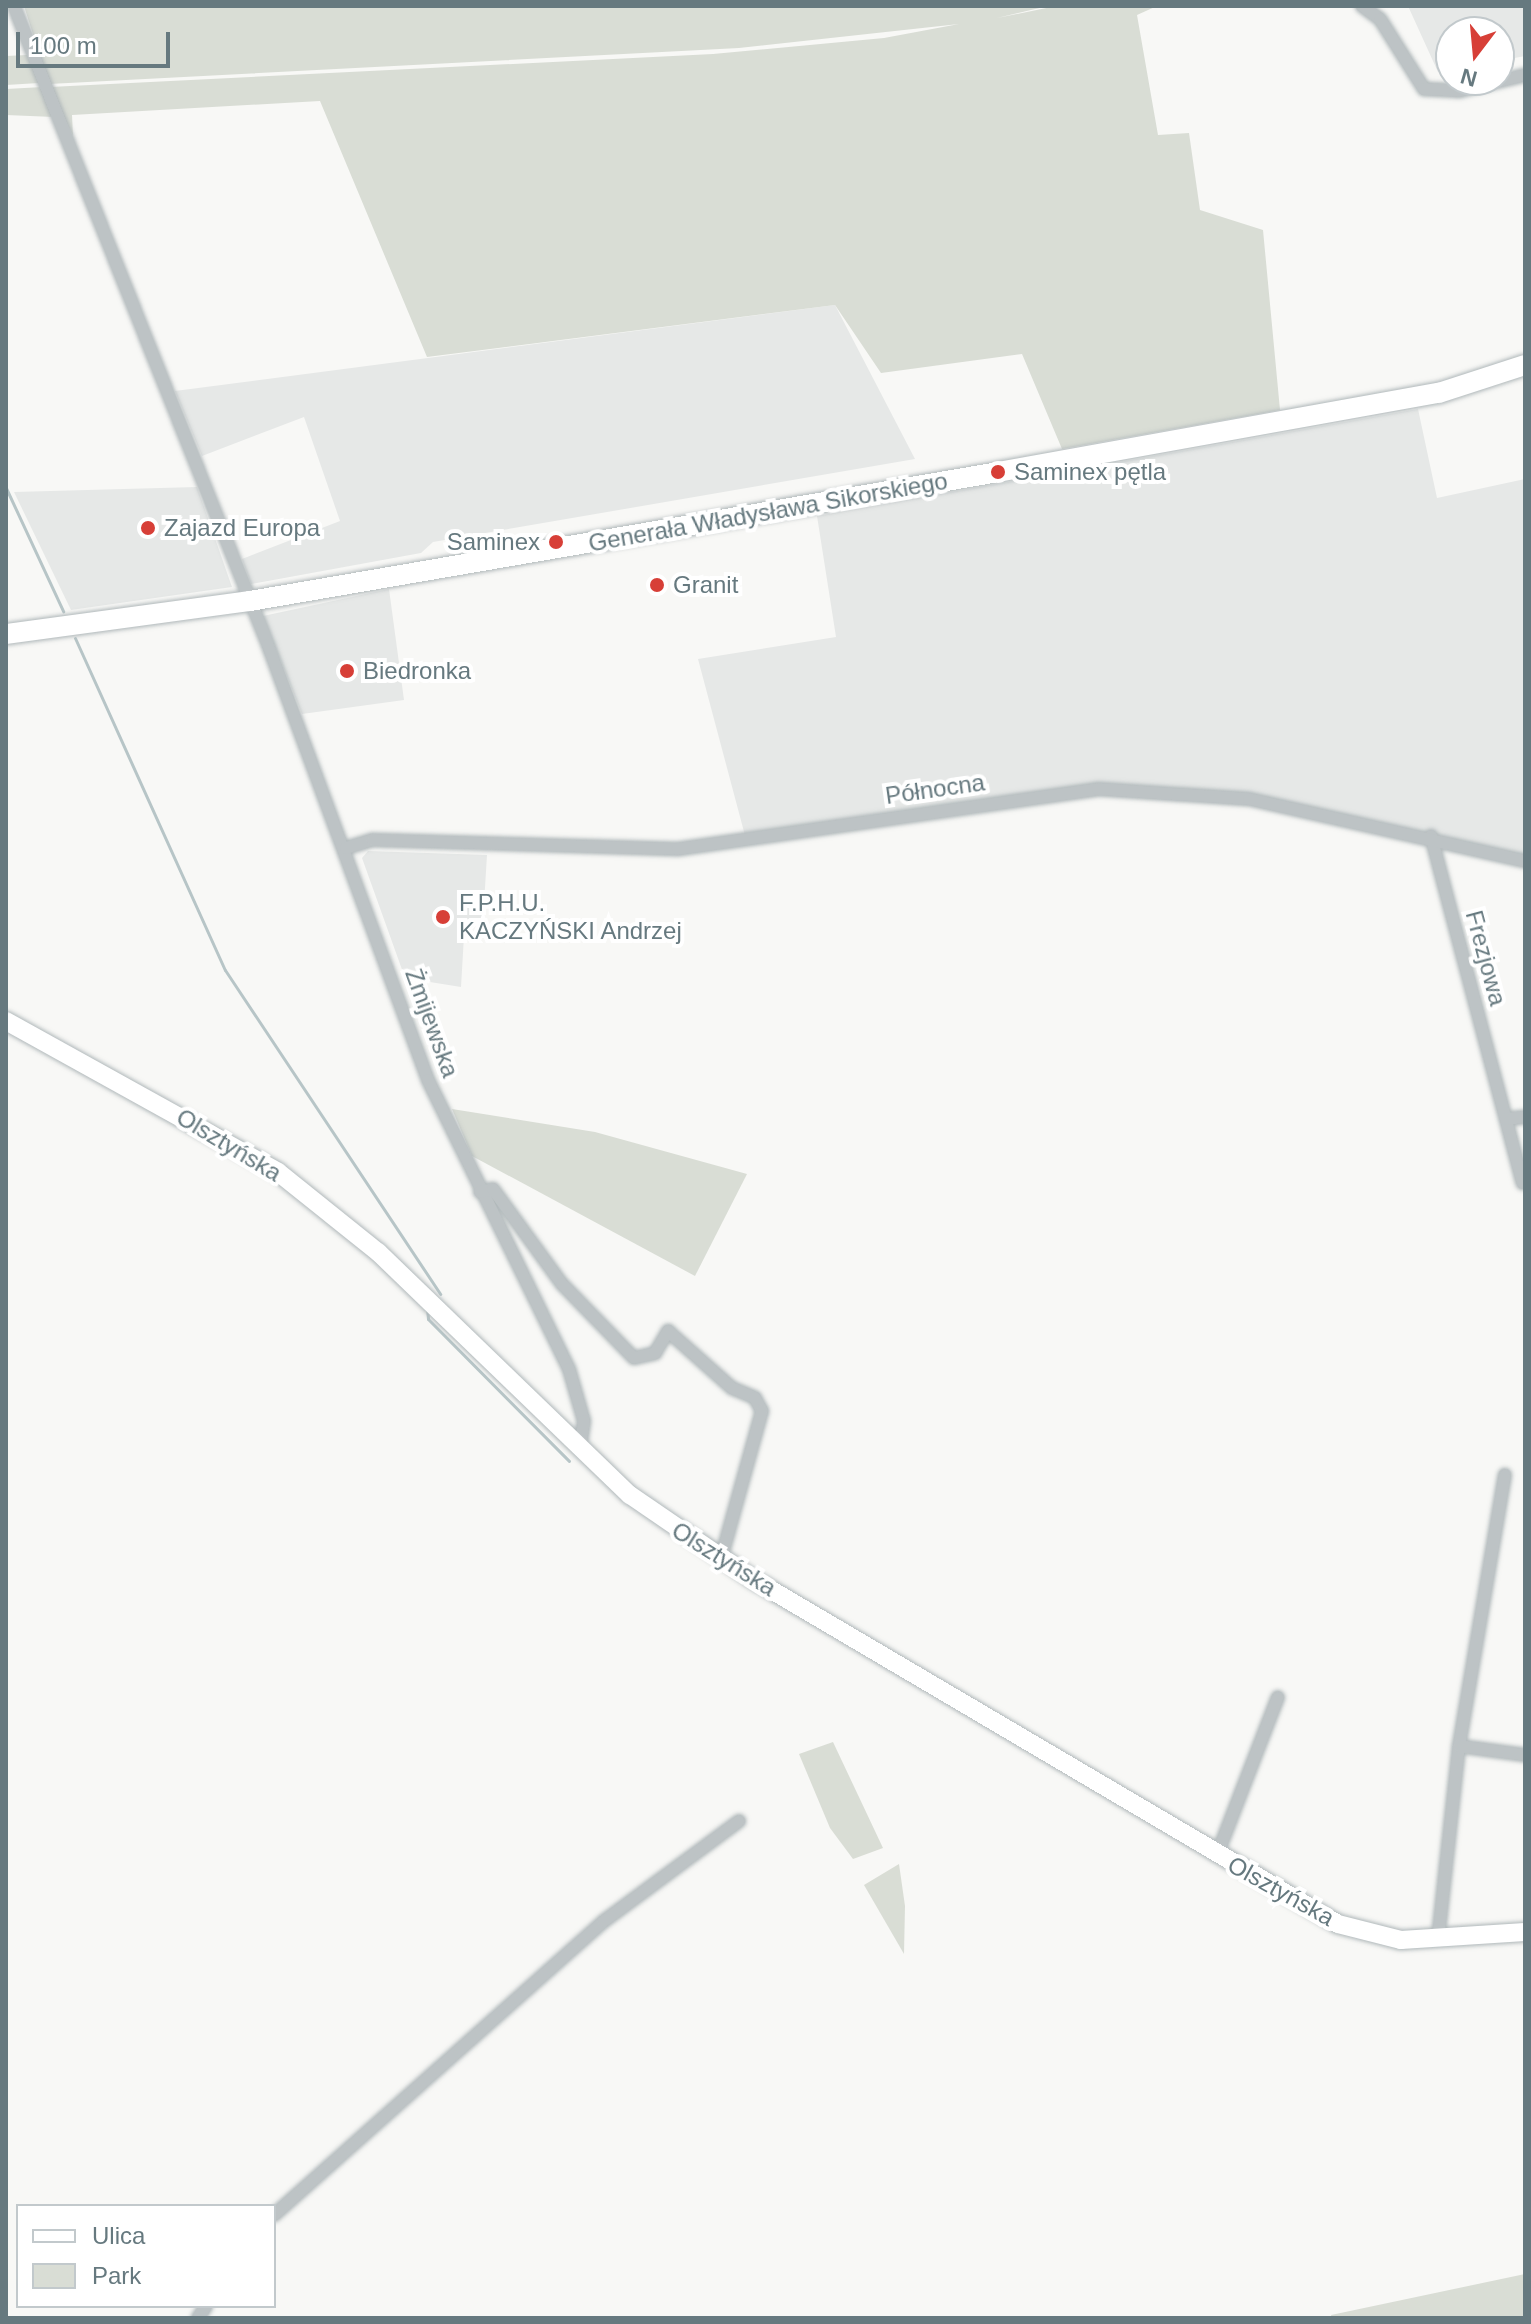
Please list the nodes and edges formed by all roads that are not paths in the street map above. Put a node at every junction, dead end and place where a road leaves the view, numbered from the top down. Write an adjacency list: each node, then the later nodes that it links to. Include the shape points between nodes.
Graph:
1 (14, 6): 5 (street, Żmijewska)
2 (1362, 6): 3 (street, via 1380,19 1424,89 1494,84)
3 (1525, 75)
4 (1525, 365): 5 (main road, Generała Władysława Sikorskiego, via 1439,393)
5 (250, 601): 6 (main road, Generała Władysława Sikorskiego); 8 (street, Żmijewska)
6 (6, 634)
7 (1431, 836): 8 (street, Północna, via 1249,799 1098,789 678,849 373,840); 9 (street, Północna); 12 (street, Frezjowa)
8 (346, 848): 14 (street, Żmijewska, via 428,1080)
9 (1525, 861)
10 (6, 1021): 15 (street, Olsztyńska, via 278,1172 378,1252)
11 (1525, 1117): 12 (street)
12 (1506, 1119): 13 (street, Frezjowa)
13 (1523, 1183)
14 (480, 1192): 15 (street, Żmijewska, via 569,1369 584,1421); 17 (street, via 493,1189 562,1284 634,1358 655,1353 668,1331 732,1388 755,1398 762,1411)
15 (580, 1451): 17 (street, Olsztyńska)
16 (1505, 1475): 19 (street)
17 (721, 1559): 22 (street, Olsztyńska)
18 (1278, 1697): 22 (street)
19 (1459, 1746): 20 (street); 24 (street)
20 (1525, 1755)
21 (739, 1821): 25 (street, via 604,1921)
22 (1217, 1855): 24 (street, Olsztyńska, via 1338,1924 1401,1940)
23 (1525, 1932): 24 (street, Olsztyńska)
24 (1438, 1939)
25 (276, 2213)

